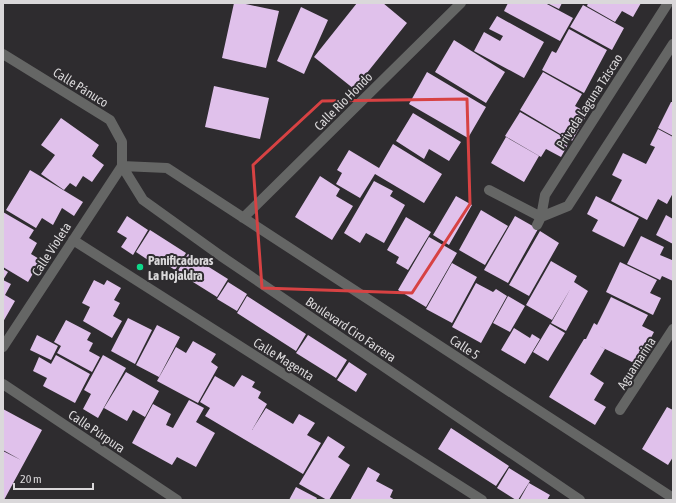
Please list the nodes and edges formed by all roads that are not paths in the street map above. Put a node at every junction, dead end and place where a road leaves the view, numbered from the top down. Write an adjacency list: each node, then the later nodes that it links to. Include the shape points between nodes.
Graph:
1 (461, 3): 7 (street, Calle Río Hondo)
2 (668, 3): 8 (street, Privada Laguna Tziscao, via 545,195)
3 (673, 44): 8 (street, via 568,206)
4 (3, 54): 5 (street, Calle Pánuco, via 110,120 122,142)
5 (122, 166): 7 (street, via 167,168); 9 (street, Calle Violeta); 17 (street, Boulevard Ciro Farrera, via 143,200 173,222)
6 (490, 190): 8 (street)
7 (243, 218): 14 (street, Calle 5)
8 (539, 221)
9 (73, 240): 11 (street, Calle Violeta); 16 (street, Calle Magenta)
10 (673, 329): 13 (street, Aguamarina)
11 (3, 347)
12 (3, 384): 15 (street, Calle Púrpura)
13 (620, 410)
14 (673, 498)
15 (177, 500)
16 (482, 500)
17 (580, 500)

